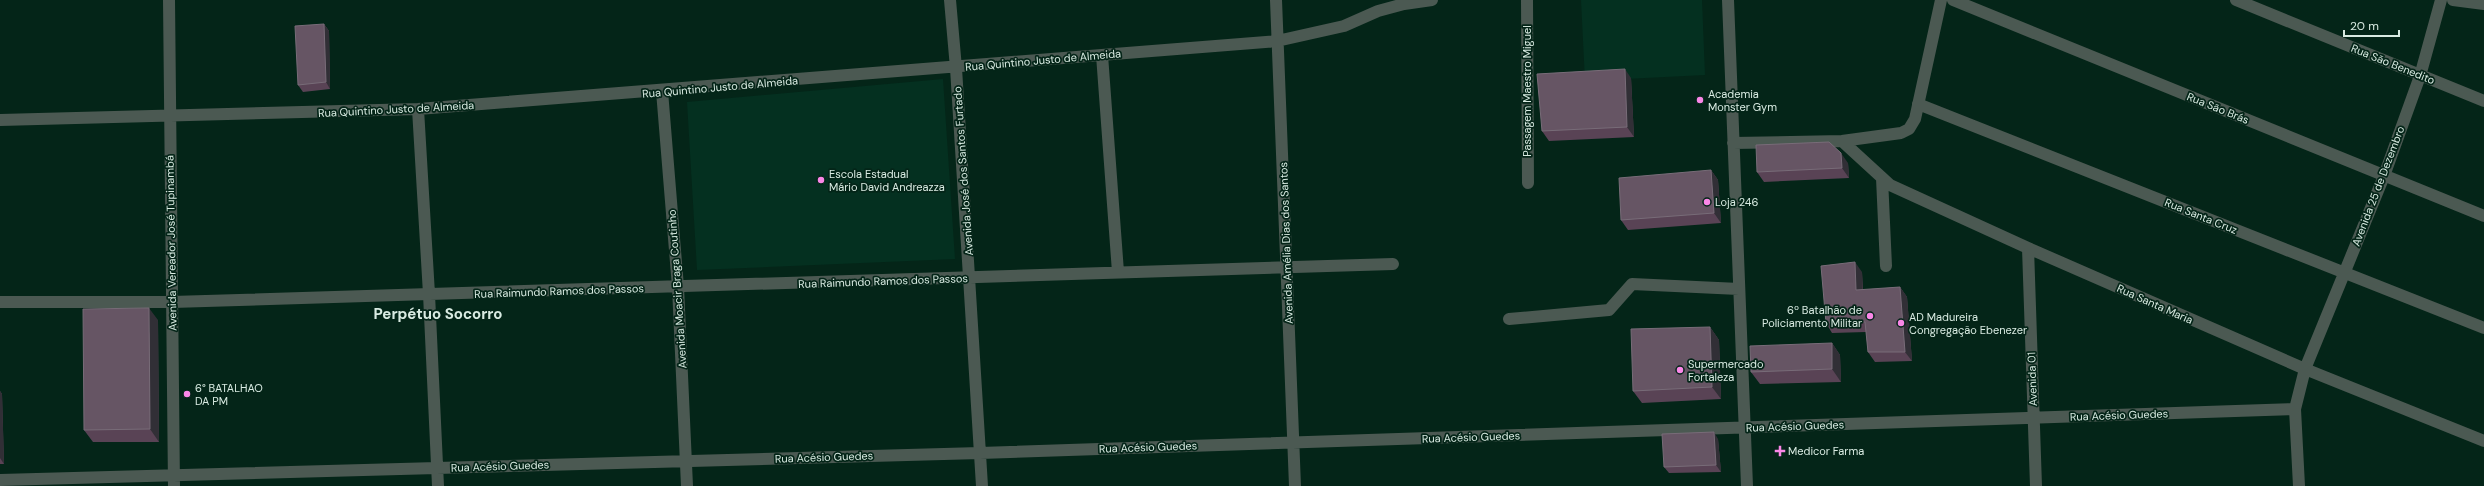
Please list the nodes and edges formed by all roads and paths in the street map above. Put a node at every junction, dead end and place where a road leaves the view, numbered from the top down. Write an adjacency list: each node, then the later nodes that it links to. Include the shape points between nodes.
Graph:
1 (169, 0): 21 (street, Avenida Vereador José Tupinambá)
2 (950, 0): 15 (street, Avenida José dos Santos Furtado)
3 (1276, 0): 13 (street, Avenida Amélia Dias dos Santos)
4 (1432, 0): 13 (street, Rua Quintino Justo de Almeida, via 1404,4 1378,11 1344,26)
5 (1527, 0): 27 (street, Passagem Maestro Miguel)
6 (1728, 0): 24 (street)
7 (1941, 0): 19 (street)
8 (1952, 0): 25 (street, Rua São Brás)
9 (2236, 0): 16 (street, Rua São Benedito)
10 (2441, 0): 16 (street, Avenida 25 de Dezembro)
11 (2453, 0): 12 (street)
12 (2484, 4)
13 (1277, 41): 14 (street, Rua Quintino Justo de Almeida); 32 (street, Avenida Amélia Dias dos Santos)
14 (1102, 55): 15 (street, Rua Quintino Justo de Almeida); 33 (street)
15 (956, 68): 17 (street, Rua Quintino Justo de Almeida); 35 (street, Avenida José dos Santos Furtado)
16 (2420, 76): 18 (street, Rua São Benedito); 25 (street, Avenida 25 de Dezembro)
17 (662, 91): 20 (street, Rua Quintino Justo de Almeida); 36 (street, Avenida Moacir Braga Coutinho)
18 (2484, 101)
19 (1918, 104): 23 (street, via 1915,119 1908,129 1901,133); 34 (street, Rua Santa Cruz)
20 (418, 109): 21 (street, Rua Quintino Justo de Almeida); 38 (street)
21 (170, 116): 22 (street, Rua Quintino Justo de Almeida); 40 (street, Avenida Vereador José Tupinambá)
22 (0, 120)
23 (1842, 141): 24 (street); 26 (street, Rua Santa Maria)
24 (1733, 143): 37 (street)
25 (2384, 176): 28 (street, Rua São Brás); 34 (street, Avenida 25 de Dezembro)
26 (1882, 178): 29 (street, Rua Santa Maria, via 1890,185); 31 (street)
27 (1528, 183)
28 (2484, 216)
29 (2028, 248): 43 (street, Rua Santa Maria); 45 (street, Avenida 01)
30 (1393, 264): 32 (street, Rua Raimundo Ramos dos Passos)
31 (1886, 266)
32 (1288, 267): 33 (street, Rua Raimundo Ramos dos Passos); 48 (street, Avenida Amélia Dias dos Santos)
33 (1118, 272): 35 (street, Rua Raimundo Ramos dos Passos)
34 (2343, 273): 42 (street, Rua Santa Cruz); 43 (street, Avenida 25 de Dezembro)
35 (970, 279): 36 (street, Rua Raimundo Ramos dos Passos); 49 (street, Avenida José dos Santos Furtado)
36 (678, 287): 38 (street, Rua Raimundo Ramos dos Passos); 50 (street, Avenida Moacir Braga Coutinho)
37 (1739, 289): 41 (street, via 1632,284 1609,310); 46 (street)
38 (429, 294): 40 (street, Rua Raimundo Ramos dos Passos); 51 (street)
39 (0, 302): 40 (street, Rua Raimundo Ramos dos Passos)
40 (172, 302): 53 (street, Avenida Vereador José Tupinambá)
41 (1509, 320)
42 (2484, 328)
43 (2305, 369): 44 (street, Avenida 25 de Dezembro); 47 (street, Rua Santa Maria)
44 (2295, 409): 45 (street, Rua Acésio Guedes); 60 (street, Avenida 25 de Dezembro)
45 (2034, 418): 46 (street, Rua Acésio Guedes); 59 (street, Avenida 01)
46 (1745, 428): 48 (street, Rua Acésio Guedes); 58 (street)
47 (2484, 441)
48 (1293, 442): 49 (street, Rua Acésio Guedes); 57 (street, Avenida Amélia Dias dos Santos)
49 (980, 453): 50 (street, Rua Acésio Guedes); 56 (street, Avenida José dos Santos Furtado)
50 (686, 461): 51 (street, Rua Acésio Guedes); 55 (street, Avenida Moacir Braga Coutinho)
51 (437, 468): 53 (street, Rua Acésio Guedes); 54 (street)
52 (0, 480): 53 (street, Rua Acésio Guedes)
53 (174, 480)
54 (438, 486)
55 (686, 486)
56 (982, 486)
57 (1295, 486)
58 (1747, 486)
59 (2036, 486)
60 (2299, 486)

